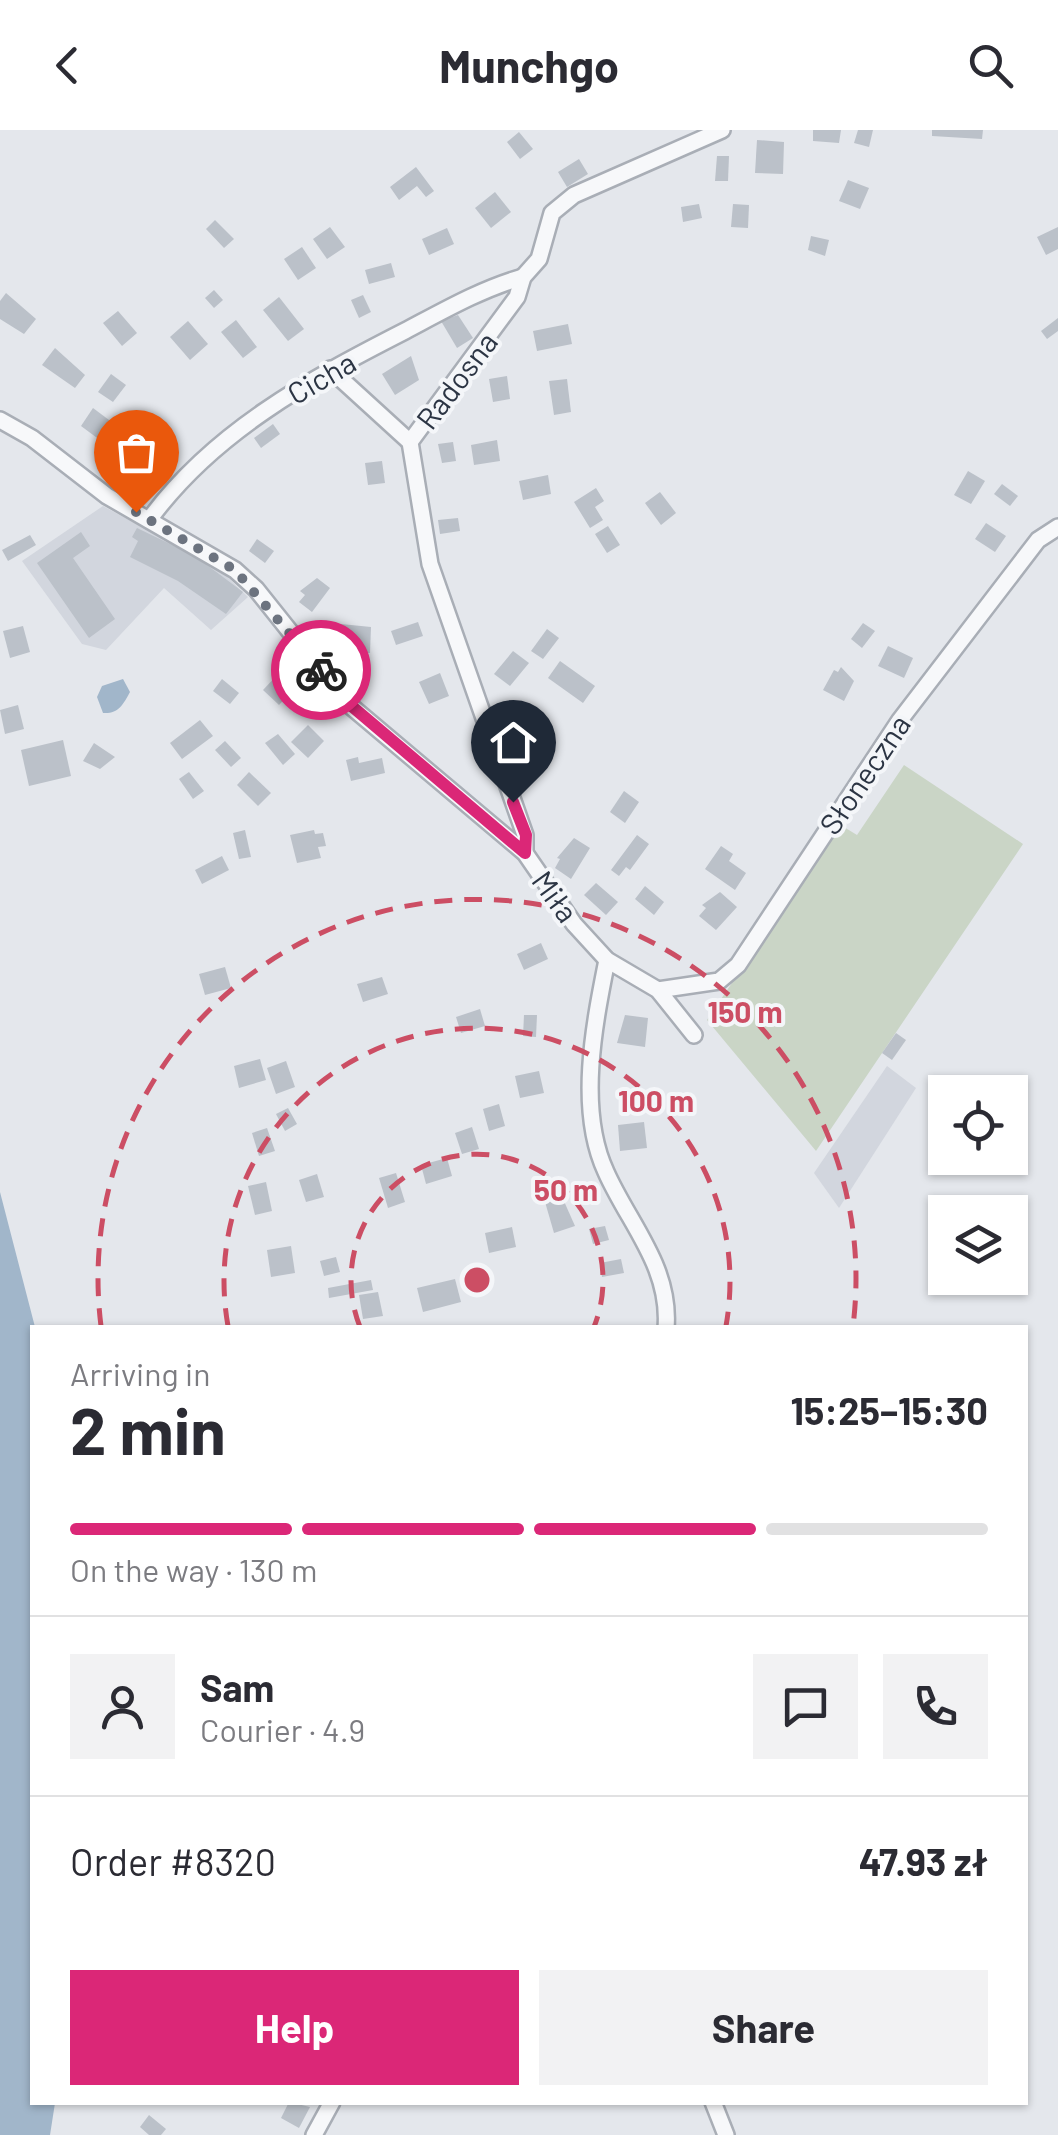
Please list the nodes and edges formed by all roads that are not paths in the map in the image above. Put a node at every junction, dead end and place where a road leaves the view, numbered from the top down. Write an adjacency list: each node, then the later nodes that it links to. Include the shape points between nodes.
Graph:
1 (722, 130): 2 (street, Radosna, via 574,195 552,213 539,259)
2 (522, 277): 3 (street, Cicha, via 491,286); 5 (street, Radosna, via 517,298)
3 (330, 369): 5 (street); 6 (street, Cicha, via 194,465)
4 (0, 420): 6 (street, Miła)
5 (410, 442): 8 (street, Radosna, via 430,564 526,835)
6 (148, 520): 8 (street, Miła, via 235,570 348,703)
7 (1058, 527): 10 (street, Słoneczna, via 1038,540 900,720 738,964 719,982)
8 (525, 853): 9 (street, Miła)
9 (607, 960): 10 (street, Miła); 12 (street, via 592,1046 594,1136 605,1172 663,1284)
10 (658, 990): 11 (street, Miła)
11 (694, 1035)
12 (666, 1325)
13 (330, 2105): 15 (street)
14 (714, 2105): 16 (street)
15 (314, 2135)
16 (726, 2135)

